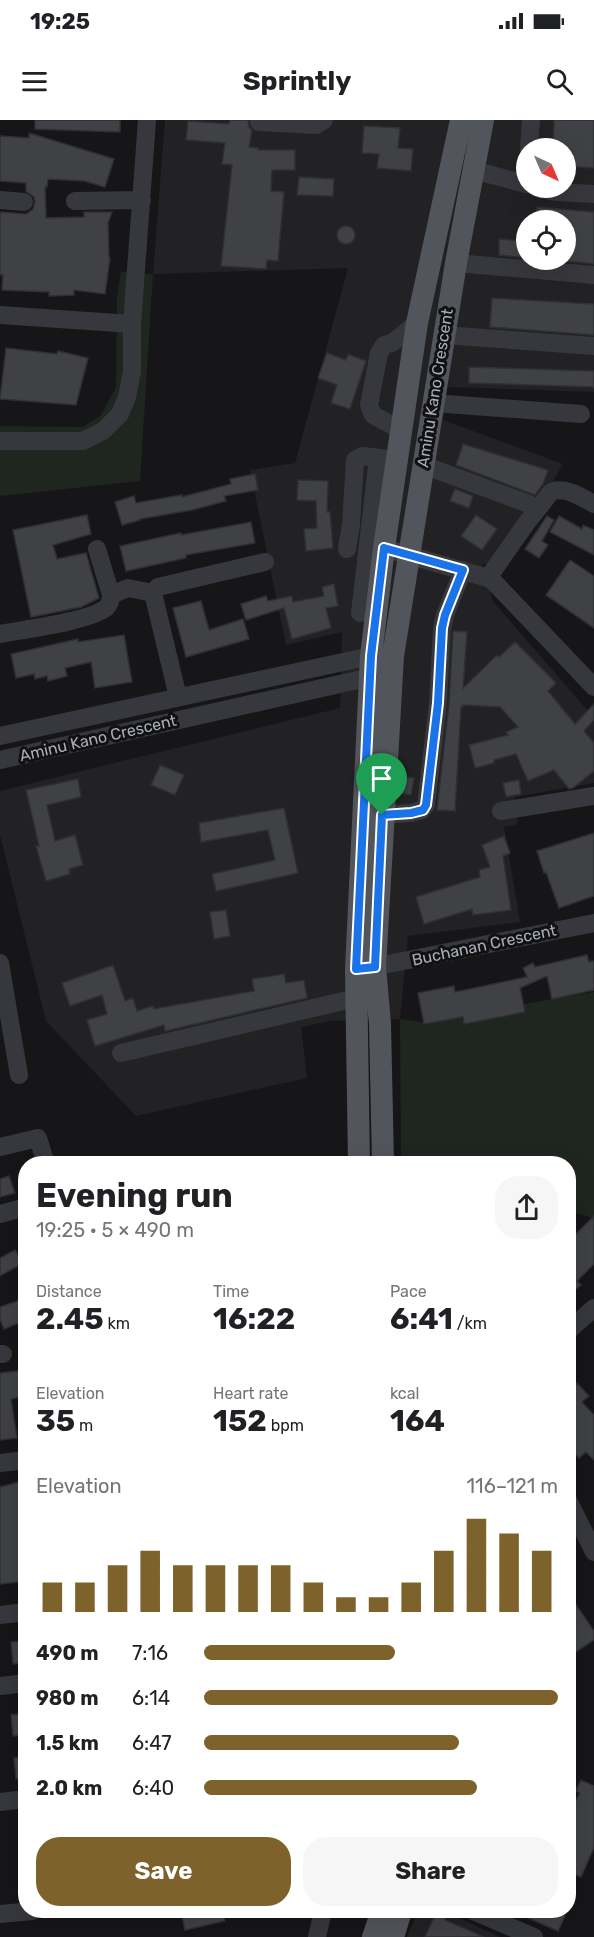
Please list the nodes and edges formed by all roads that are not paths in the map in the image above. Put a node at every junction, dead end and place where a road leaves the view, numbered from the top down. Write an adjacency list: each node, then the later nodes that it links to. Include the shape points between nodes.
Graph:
1 (147, 120): 13 (street)
2 (324, 120): 6 (street, via 316,125)
3 (460, 120): 19 (main road, Aminu Kano Crescent)
4 (483, 120): 8 (main road, Aminu Kano Crescent)
5 (531, 120): 7 (street)
6 (259, 122)
7 (530, 138)
8 (473, 170): 9 (street); 16 (main road, Aminu Kano Crescent)
9 (516, 181)
10 (576, 193): 11 (street)
11 (594, 194)
12 (0, 200): 15 (street)
13 (142, 200): 14 (street); 20 (street)
14 (75, 201)
15 (24, 202)
16 (456, 264): 17 (street); 21 (main road, Aminu Kano Crescent)
17 (594, 275)
18 (0, 315): 20 (street)
19 (417, 323): 25 (main road, Aminu Kano Crescent); 25 (street, via 379,352 369,405 373,415)
20 (132, 324): 26 (street, via 132,372 127,398 120,414 103,432 83,441)
21 (444, 335): 22 (street); 23 (main road, Aminu Kano Crescent)
22 (594, 346)
23 (433, 403): 24 (street); 28 (main road, Aminu Kano Crescent)
24 (581, 414)
25 (401, 430): 27 (main road, Aminu Kano Crescent)
26 (0, 441)
27 (387, 459): 31 (main road, Aminu Kano Crescent); 33 (street, via 362,456 355,460)
28 (423, 465): 29 (street); 34 (main road, Aminu Kano Crescent)
29 (529, 504)
30 (594, 504): 37 (street, via 565,490 551,492)
31 (380, 535): 34 (street); 40 (street); 42 (main road, Aminu Kano Crescent)
32 (97, 549): 39 (street)
33 (347, 549)
34 (408, 554): 36 (street); 42 (main road, Aminu Kano Crescent)
35 (265, 562): 38 (street, via 158,587)
36 (463, 570): 37 (street); 49 (street, via 442,628 426,805 411,813)
37 (488, 578): 43 (street)
38 (153, 593): 39 (street, via 128,588); 44 (street)
39 (111, 595): 41 (street, via 106,608 87,617)
40 (360, 613)
41 (0, 634)
42 (382, 666): 44 (street, Aminu Kano Crescent); 46 (street, Aminu Kano Crescent); 49 (main road, Aminu Kano Crescent); 52 (main road, Aminu Kano Crescent)
43 (594, 687)
44 (178, 697): 45 (street, Aminu Kano Crescent)
45 (0, 736)
46 (0, 760)
47 (594, 796): 48 (street)
48 (501, 811)
49 (382, 815): 52 (main road, Aminu Kano Crescent)
50 (594, 923): 52 (street, Buchanan Crescent)
51 (0, 963): 55 (street)
52 (366, 968): 53 (main road, Aminu Kano Crescent); 59 (main road, Aminu Kano Crescent, via 380,1024)
53 (356, 998): 54 (street); 58 (main road, Aminu Kano Crescent)
54 (121, 1053)
55 (19, 1075)
56 (0, 1147): 57 (street, via 38,1138)
57 (44, 1156)
58 (359, 1156)
59 (383, 1156)
60 (18, 1209): 61 (street)
61 (0, 1214)
62 (594, 1308): 63 (street)
63 (576, 1323)
64 (18, 1461): 65 (street)
65 (0, 1463)
66 (576, 1516): 67 (street)
67 (594, 1552)
68 (18, 1613): 69 (street)
69 (0, 1615)
70 (18, 1684): 71 (street)
71 (0, 1686)
72 (18, 1799): 73 (street)
73 (0, 1802)
74 (18, 1912): 75 (street)
75 (0, 1914)
76 (321, 1918): 80 (street)
77 (379, 1918): 81 (main road)
78 (399, 1918): 82 (main road)
79 (489, 1918): 83 (street)
80 (317, 1937)
81 (373, 1937)
82 (393, 1937)
83 (534, 1937)

